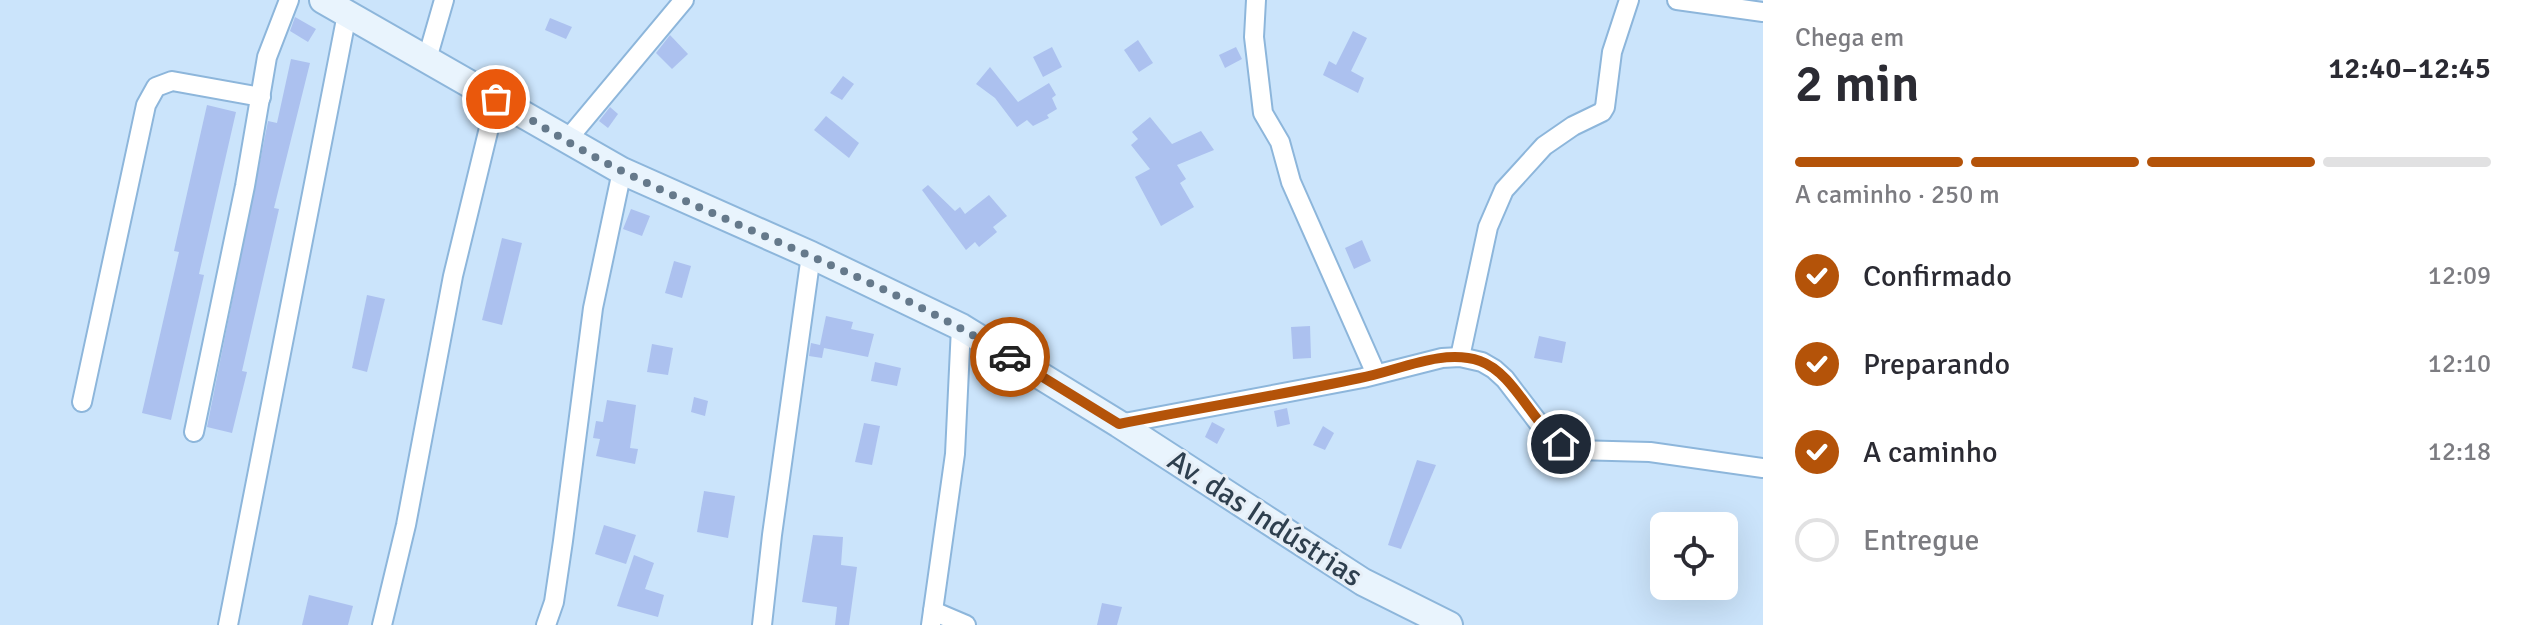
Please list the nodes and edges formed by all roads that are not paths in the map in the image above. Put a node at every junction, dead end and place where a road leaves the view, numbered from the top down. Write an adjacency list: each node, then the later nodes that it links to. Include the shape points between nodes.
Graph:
1 (289, 0): 11 (street, via 267,57)
2 (323, 0): 9 (street, Av. das Indústrias)
3 (444, 0): 10 (street)
4 (684, 0): 13 (street)
5 (1256, 0): 18 (street, via 1254,37 1263,113 1280,142 1291,182)
6 (1629, 0): 17 (street, via 1612,52 1602,112 1544,146 1504,190 1488,227)
7 (1677, 0): 8 (street)
8 (1763, 12)
9 (347, 14): 10 (street, Av. das Indústrias); 24 (street)
10 (427, 59): 12 (street, Av. das Indústrias)
11 (261, 97): 19 (street, via 172,81 156,87 146,105); 21 (street)
12 (496, 99): 13 (street, Av. das Indústrias); 25 (street, via 453,276)
13 (567, 140): 14 (street, Av. das Indústrias)
14 (622, 171): 15 (street, Av. das Indústrias); 26 (street, via 593,308 554,602)
15 (811, 255): 16 (street, Av. das Indústrias); 27 (street)
16 (961, 327): 20 (street, Av. das Indústrias); 23 (street, via 955,454)
17 (1460, 357): 18 (street); 22 (street, via 1494,369 1547,434 1574,450 1650,452)
18 (1376, 374): 20 (street)
19 (82, 402)
20 (1119, 424): 29 (street, Av. das Indústrias, via 1363,582)
21 (194, 432)
22 (1763, 468)
23 (932, 618): 28 (street)
24 (228, 625)
25 (382, 625)
26 (546, 625)
27 (762, 625)
28 (966, 625)
29 (1449, 625)

